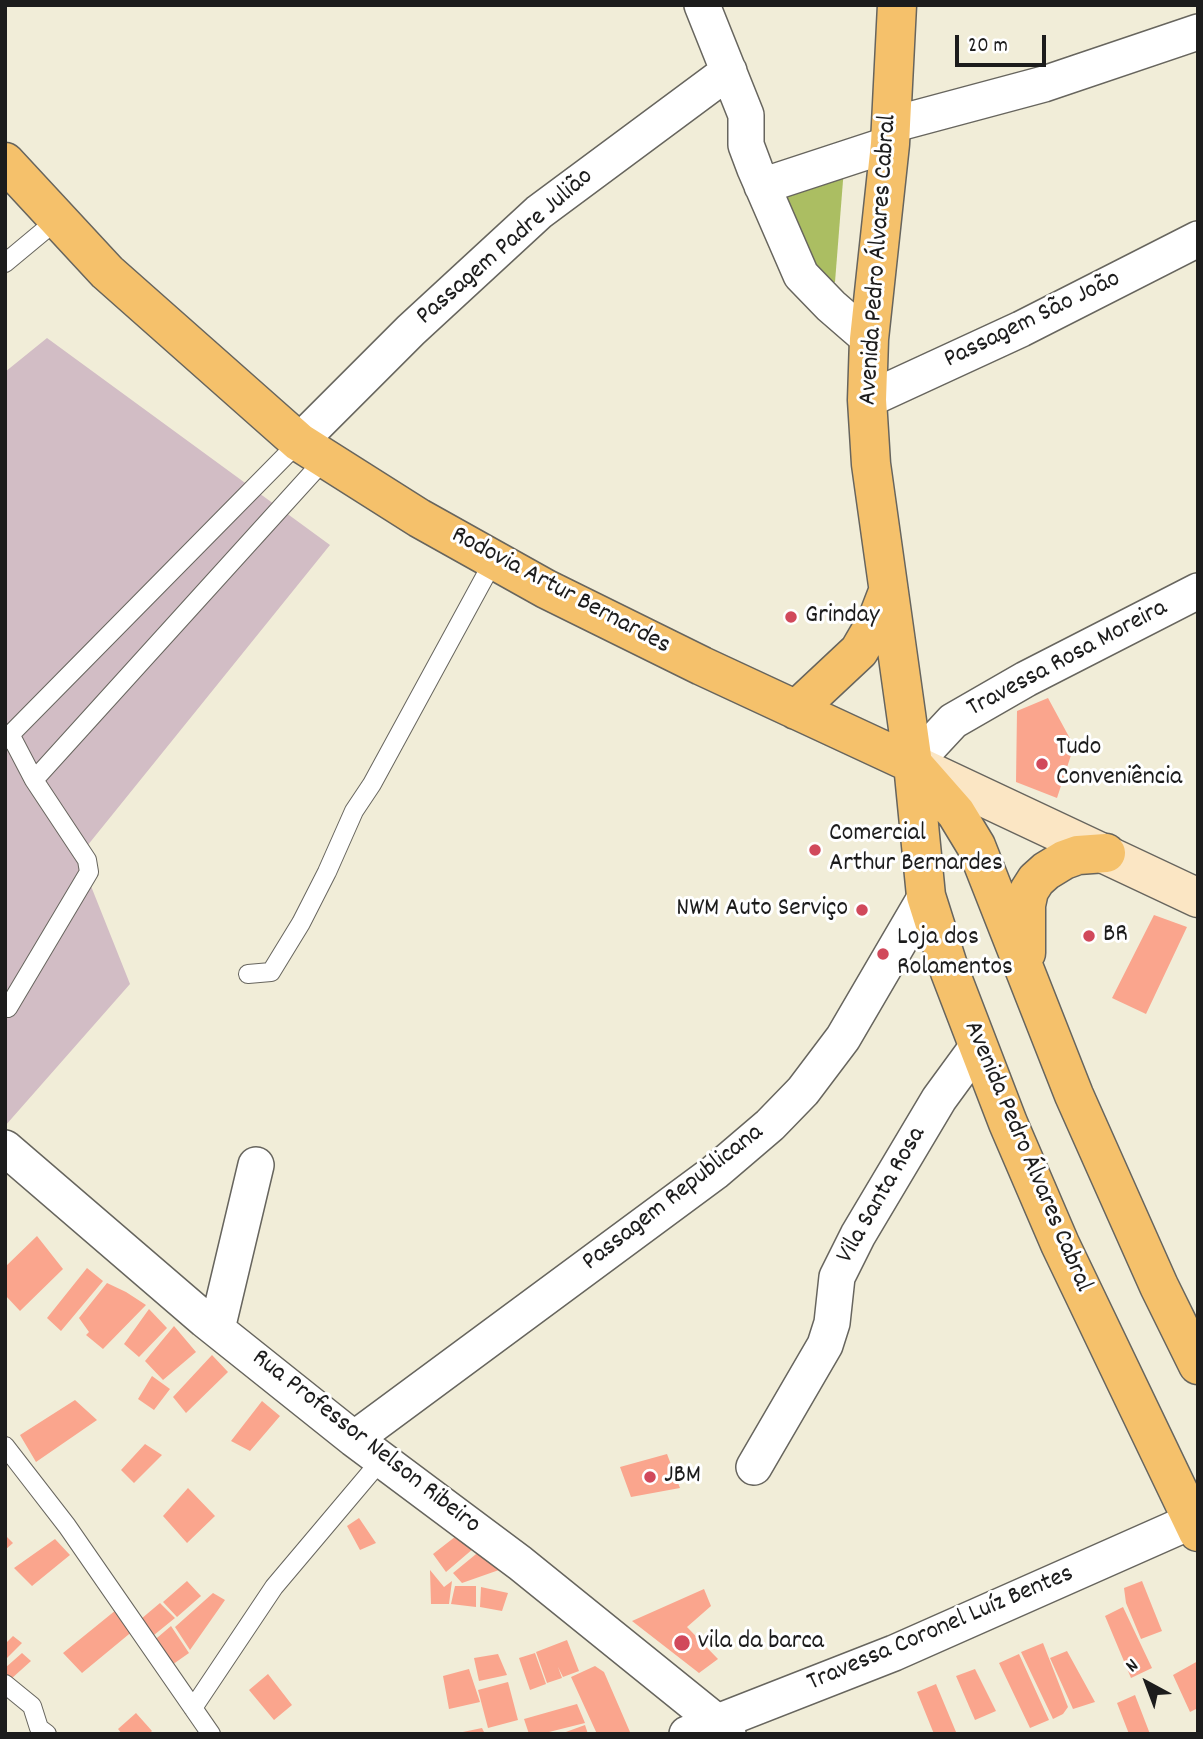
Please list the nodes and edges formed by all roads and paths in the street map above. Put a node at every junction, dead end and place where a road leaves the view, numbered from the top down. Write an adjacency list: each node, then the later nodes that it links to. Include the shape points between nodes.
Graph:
1 (702, 5): 4 (street)
2 (897, 5): 5 (main road, Avenida Pedro Álvares Cabral)
3 (1198, 32): 5 (street)
4 (729, 71): 7 (street, via 746,115 746,145); 13 (street, Passagem Padre Julião, via 539,212 411,330)
5 (890, 135): 7 (street); 11 (main road, Avenida Pedro Álvares Cabral)
6 (5, 162): 8 (main road, Rodovia Artur Bernardes)
7 (762, 186): 11 (street, via 801,275)
8 (58, 219): 10 (lane); 13 (main road, Rodovia Artur Bernardes, via 107,272)
9 (1198, 239): 12 (street, Passagem São João, via 1021,330)
10 (5, 263)
11 (869, 339): 12 (main road, Avenida Pedro Álvares Cabral)
12 (867, 400): 16 (main road, Avenida Pedro Álvares Cabral)
13 (312, 450): 14 (main road, Rodovia Artur Bernardes); 18 (lane); 20 (lane)
14 (494, 560): 17 (main road, Rodovia Artur Bernardes); 24 (lane, via 354,811 301,923 271,972)
15 (1198, 591): 19 (street, Travessa Rosa Moreira, via 1026,678 953,721)
16 (887, 594): 17 (main road, via 859,651); 19 (main road, Avenida Pedro Álvares Cabral)
17 (796, 710): 19 (main road, Rodovia Artur Bernardes)
18 (8, 738): 20 (lane)
19 (913, 764): 21 (main road, Rodovia Artur Bernardes); 22 (main road, Avenida Pedro Álvares Cabral); 25 (main road, via 956,813 976,846)
20 (34, 780): 26 (lane, via 87,860 89,872)
21 (1106, 853): 23 (main road, Rodovia Artur Bernardes); 25 (main road, via 1078,855 1046,871 1029,891 1025,917)
22 (926, 896): 27 (main road, Avenida Pedro Álvares Cabral); 33 (street, Passagem Republicana, via 843,1038 770,1125)
23 (1198, 898)
24 (248, 974)
25 (1029, 979): 31 (main road, via 1080,1107)
26 (8, 1008)
27 (977, 1047): 34 (street, Vila Santa Rosa, via 939,1099 858,1235 837,1277 825,1345); 35 (main road, Avenida Pedro Álvares Cabral, via 1059,1244)
28 (5, 1148): 30 (street, Rua Professor Nelson Ribeiro)
29 (256, 1165): 30 (street)
30 (217, 1329): 33 (street, Rua Professor Nelson Ribeiro)
31 (1198, 1365)
32 (5, 1446): 37 (lane, via 67,1525)
33 (368, 1449): 37 (lane); 38 (street, Rua Professor Nelson Ribeiro, via 509,1554)
34 (754, 1467)
35 (1195, 1527): 38 (street, Travessa Coronel Luíz Bentes)
36 (5, 1684): 39 (lane, via 32,1706 38,1728)
37 (193, 1708): 40 (lane)
38 (711, 1730)
39 (47, 1734)
40 (211, 1734)

